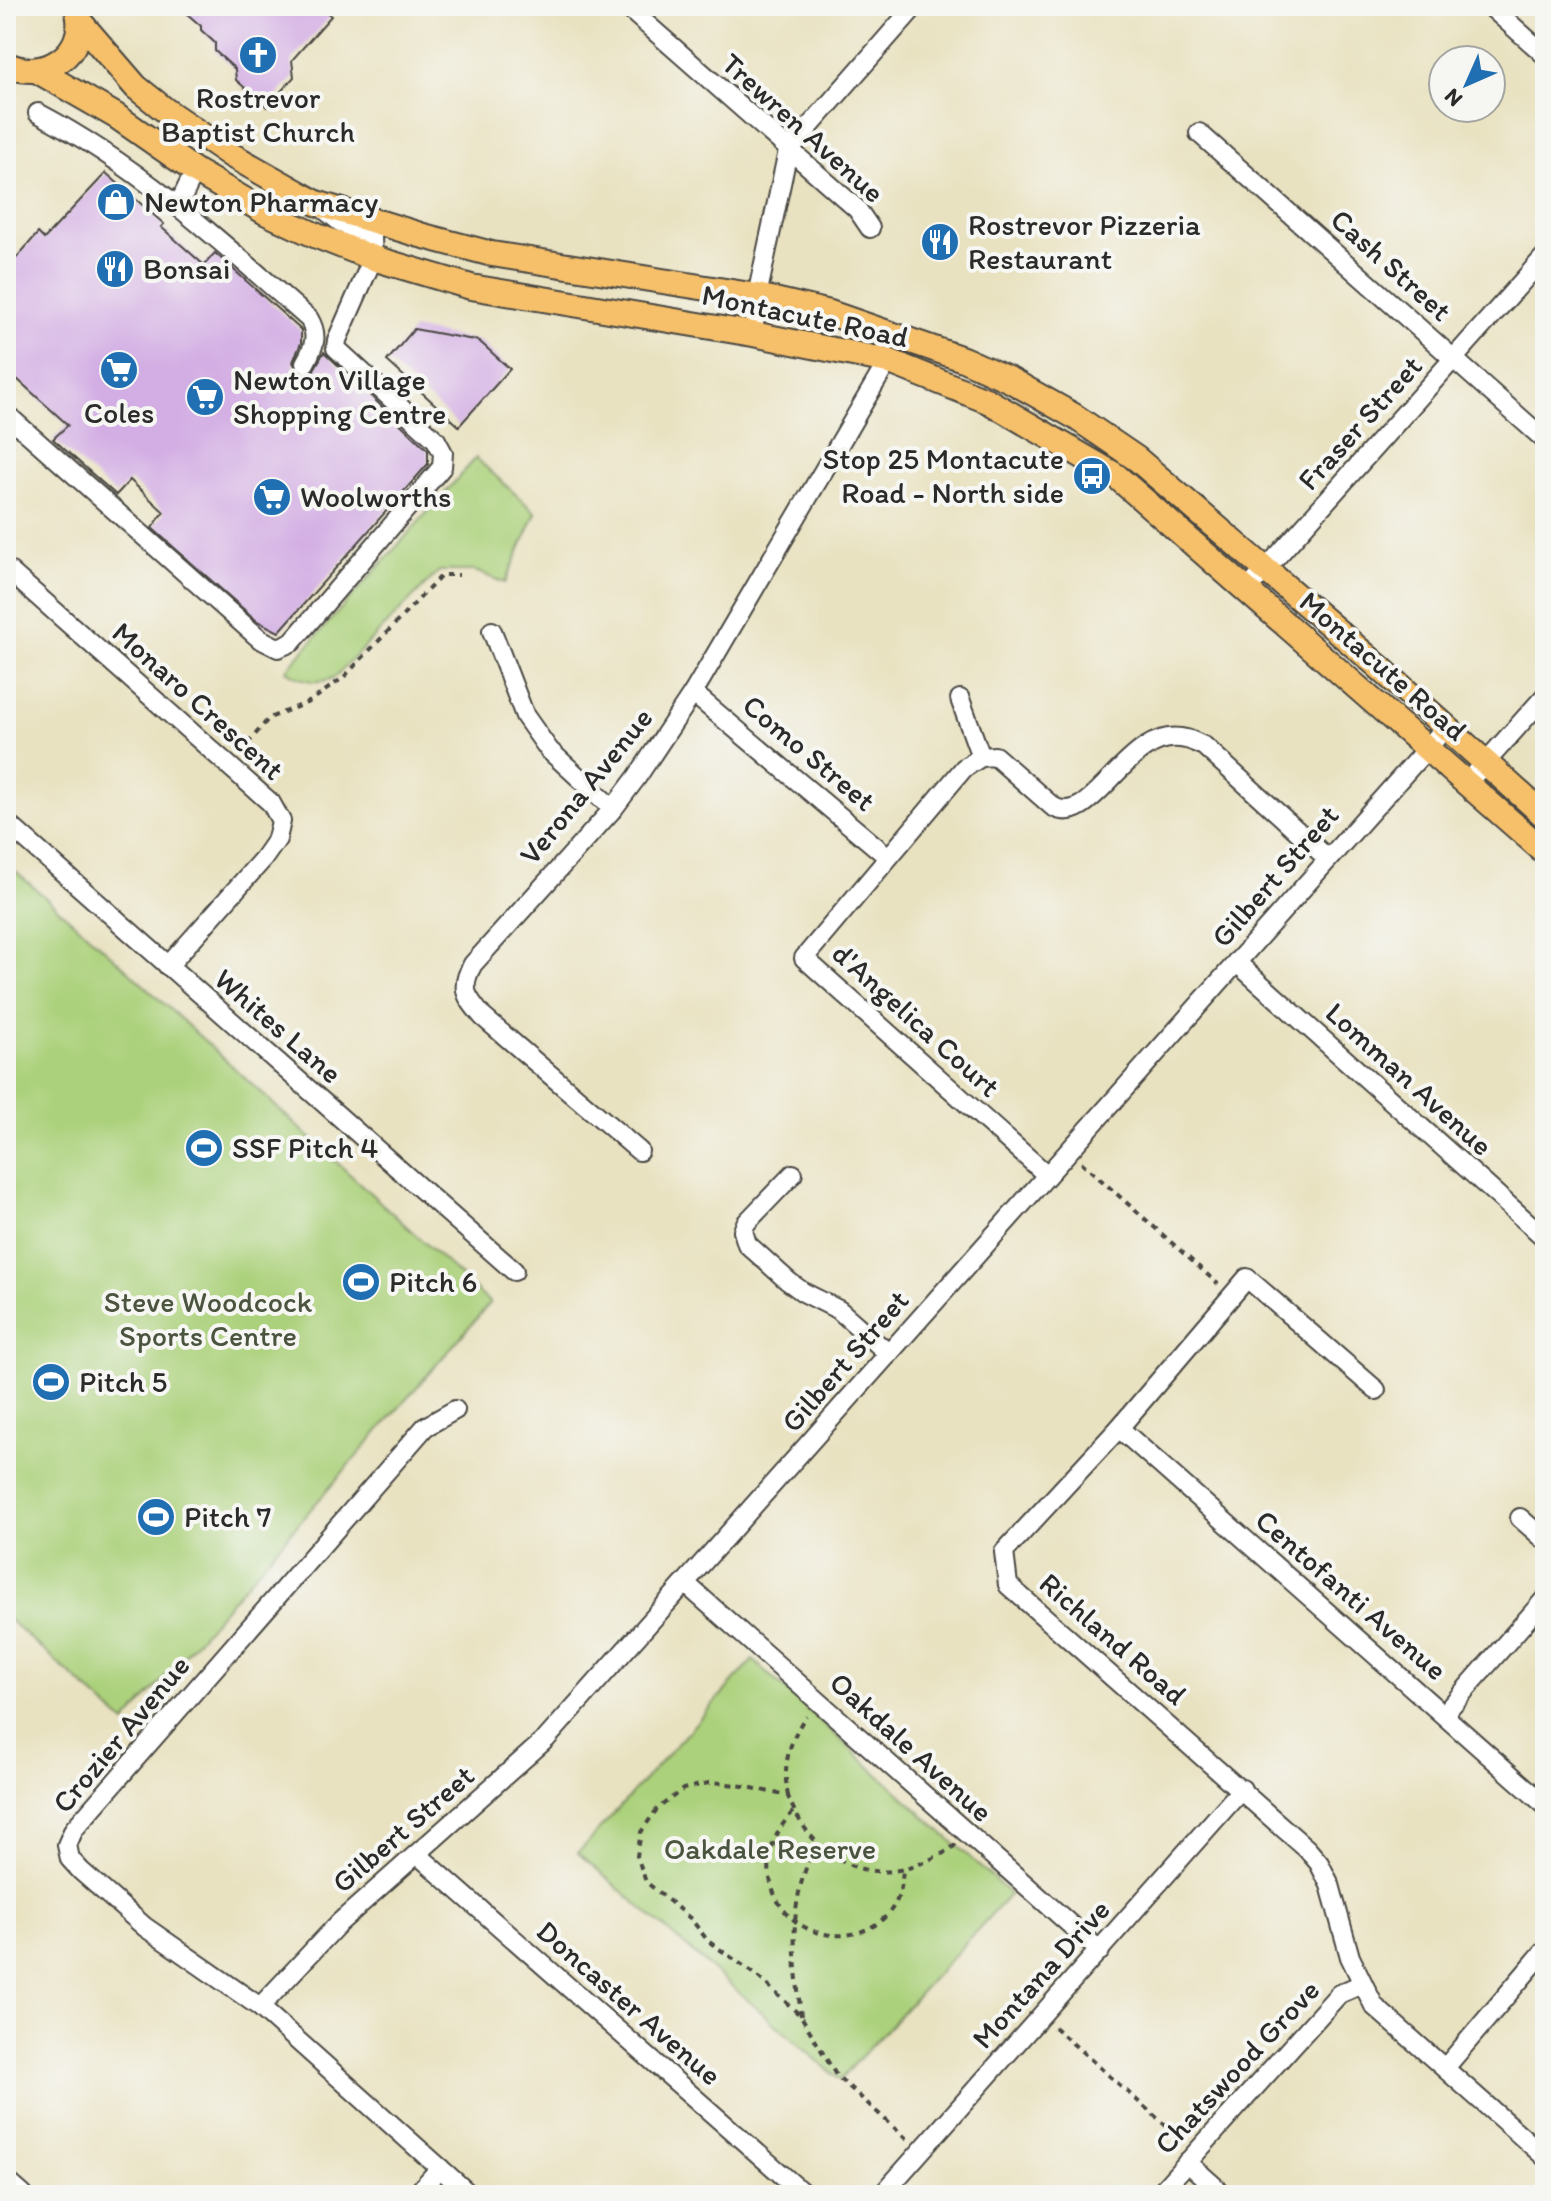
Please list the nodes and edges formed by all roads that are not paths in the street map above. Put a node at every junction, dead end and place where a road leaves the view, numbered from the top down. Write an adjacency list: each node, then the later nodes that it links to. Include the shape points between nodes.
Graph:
1 (626, 6): 9 (street, Trewren Avenue)
2 (915, 6): 9 (street)
3 (1490, 6): 5 (street)
4 (80, 12): 6 (main road, via 76,41 65,57 53,66); 11 (main road, Montacute Road, via 136,87 231,155)
5 (1545, 55)
6 (19, 71): 10 (main road, Montacute Road, via 116,116)
7 (38, 113): 12 (street, via 85,138)
8 (1199, 133): 18 (street, Cash Street)
9 (788, 151): 13 (street, Trewren Avenue, via 857,209); 16 (street)
10 (195, 171): 12 (street); 15 (main road, Montacute Road, via 265,212)
11 (316, 203): 15 (street, via 372,238); 16 (main road, Montacute Road, via 492,254)
12 (178, 206): 20 (street, via 309,319 316,338)
13 (870, 228)
14 (1545, 256): 18 (street, Fraser Street)
15 (373, 258): 17 (main road, Montacute Road, via 471,287); 21 (street, via 336,348 436,440 443,453 442,467 292,642 278,648 260,639)
16 (757, 296): 17 (street); 24 (main road, Montacute Road, via 830,313 1010,380 1137,459)
17 (753, 334): 19 (main road, Montacute Road)
18 (1455, 359): 22 (street, Cash Street); 24 (street, Fraser Street)
19 (888, 361): 25 (main road, Montacute Road, via 988,401 1115,475); 27 (street, Verona Avenue)
20 (305, 363)
21 (6, 414)
22 (1545, 440)
23 (6, 568): 42 (street, Monaro Crescent, via 271,803 281,821 277,839 263,859)
24 (1265, 570): 25 (street, Fraser Street); 30 (main road, Montacute Road)
25 (1248, 589): 31 (main road, Montacute Road)
26 (492, 631): 35 (street, via 525,716 549,750)
27 (693, 693): 35 (street, Verona Avenue); 39 (street, Como Street)
28 (1545, 696): 33 (street)
29 (960, 699): 32 (street)
30 (1446, 727): 31 (street, Gilbert Street); 33 (main road, Montacute Road)
31 (1427, 747): 34 (main road, Montacute Road); 40 (street, Gilbert Street)
32 (988, 757): 39 (street, d'Angelica Court, via 964,768); 40 (street, via 1059,811 1072,810 1086,805 1136,752 1154,742 1184,738 1204,746)
33 (1486, 764): 34 (street); 36 (main road, Montacute Road)
34 (1467, 783): 38 (main road, Montacute Road)
35 (613, 809): 43 (street, Verona Avenue, via 473,964 465,991 483,1017)
36 (1545, 816)
37 (6, 822): 42 (street, Whites Lane)
38 (1545, 852)
39 (888, 857): 45 (street, d'Angelica Court, via 804,958)
40 (1327, 858): 41 (street, Gilbert Street)
41 (1236, 962): 45 (street, Gilbert Street); 46 (street, Lomman Avenue)
42 (168, 966): 47 (street, Whites Lane)
43 (639, 1151)
44 (793, 1174): 48 (street, via 746,1223 747,1244 803,1292 839,1310)
45 (1047, 1175): 48 (street, Gilbert Street)
46 (1545, 1238)
47 (514, 1271)
48 (889, 1354): 54 (street, Gilbert Street)
49 (1376, 1390): 51 (street, Richland Road, via 1247,1278)
50 (455, 1410): 63 (street, Crozier Avenue, via 425,1427 74,1829 67,1845 81,1871 145,1927)
51 (1119, 1428): 56 (street, Centofanti Avenue); 57 (street, Richland Road, via 1004,1552 1008,1585)
52 (1520, 1518): 53 (street)
53 (1545, 1540)
54 (686, 1584): 59 (street, Gilbert Street, via 546,1739); 61 (street, Oakdale Avenue)
55 (1545, 1599): 56 (street)
56 (1444, 1714): 58 (street, Centofanti Avenue)
57 (1242, 1789): 61 (street, Montana Drive); 62 (street, Richland Road, via 1319,1863)
58 (1545, 1805)
59 (417, 1854): 63 (street, Gilbert Street, via 339,1923); 72 (street, Doncaster Avenue)
60 (1545, 1950): 64 (street)
61 (1100, 1951): 73 (street, Montana Drive)
62 (1362, 1984): 64 (street, Richland Road, via 1374,2006); 65 (street, Chatswood Grove, via 1339,1994)
63 (260, 2007): 67 (street, Crozier Avenue)
64 (1445, 2068): 66 (street, Richland Road)
65 (1191, 2157): 74 (street, Chatswood Grove); 75 (street)
66 (1545, 2157)
67 (440, 2168): 70 (street); 71 (street, Crozier Avenue)
68 (6, 2180): 69 (street)
69 (23, 2195)
70 (416, 2195)
71 (470, 2195)
72 (805, 2195)
73 (882, 2195)
74 (1158, 2195)
75 (1224, 2195)

